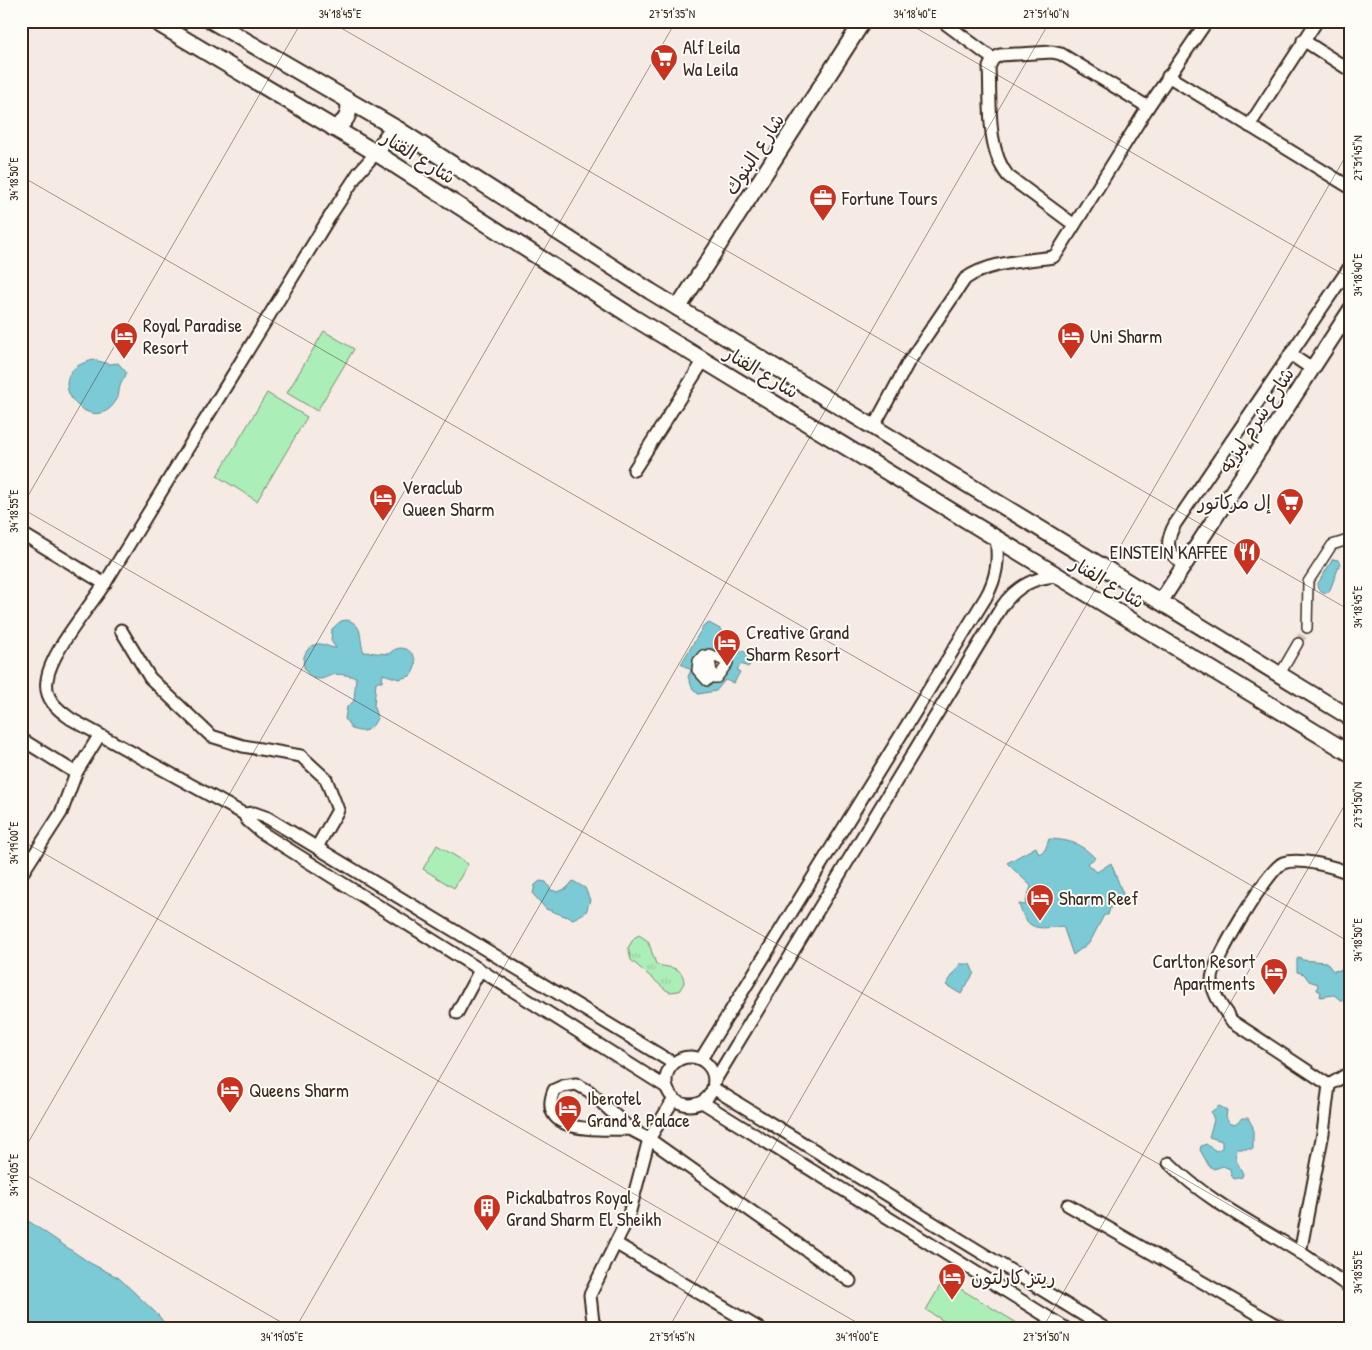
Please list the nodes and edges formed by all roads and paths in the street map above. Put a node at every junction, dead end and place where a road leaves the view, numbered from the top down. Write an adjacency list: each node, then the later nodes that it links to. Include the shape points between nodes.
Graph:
1 (154, 21): 14 (main road, شارع الفنار)
2 (212, 21): 11 (main road, شارع الفنار)
3 (864, 21): 20 (main road, شارع البنوك)
4 (942, 21): 8 (street)
5 (1207, 21): 10 (street)
6 (1311, 23): 7 (street)
7 (1303, 40): 9 (street); 13 (street)
8 (993, 59): 12 (street, via 1000,55 1060,54); 18 (street, via 989,67 994,152 1001,167 1008,176)
9 (1351, 71)
10 (1168, 76): 12 (street); 13 (street)
11 (348, 100): 14 (main road, via 347,118); 15 (main road, شارع الفنار)
12 (1148, 107): 18 (street)
13 (1249, 126): 17 (street)
14 (333, 128): 16 (main road, شارع الفنار)
15 (399, 130): 16 (main road, via 388,135); 20 (main road, شارع الفنار)
16 (376, 153): 23 (main road, شارع الفنار); 34 (street, via 336,205)
17 (1351, 188)
18 (1073, 224): 25 (street, via 1053,257 997,266 965,279 908,363)
19 (1351, 265): 22 (street)
20 (678, 308): 25 (main road, شارع الفنار)
21 (1351, 309): 24 (street, شارع شرم ليزيه)
22 (1290, 354): 24 (street); 26 (street)
23 (704, 360): 28 (street); 30 (main road, شارع الفنار)
24 (1312, 369): 27 (street, شارع شرم ليزيه)
25 (874, 426): 35 (main road, شارع الفنار)
26 (1230, 442): 27 (street); 32 (street, via 1170,532 1169,550)
27 (1254, 458): 32 (street, شارع شرم ليزيه)
28 (634, 470)
29 (21, 533): 34 (street)
30 (996, 538): 33 (main road, شارع الفنار); 51 (street, via 998,565 986,597)
31 (1351, 539): 36 (street, via 1332,546 1308,582)
32 (1184, 565): 35 (street, شارع شرم ليزيه)
33 (1058, 576): 43 (main road, شارع الفنار); 54 (street, via 1029,582 1013,593 1001,608)
34 (105, 584): 41 (street, via 51,664 46,681 49,697 58,710)
35 (1161, 602): 39 (main road, شارع الفنار)
36 (1308, 628)
37 (121, 630): 46 (street, via 150,678 211,736 243,746 301,756 326,779 338,810)
38 (1298, 643): 39 (street)
39 (1280, 674): 40 (main road, شارع الفنار)
40 (1351, 718)
41 (99, 736): 44 (street); 45 (street)
42 (21, 739): 44 (street)
43 (1351, 754)
44 (76, 773): 48 (street, via 60,813)
45 (244, 814): 46 (street, via 254,813 268,818); 49 (street, via 261,832)
46 (317, 847): 52 (street)
47 (1351, 874): 55 (street, via 1313,863 1284,862 1274,869 1253,898 1211,979 1222,1007 1232,1021)
48 (21, 875)
49 (480, 970): 50 (street); 56 (street)
50 (457, 1013)
51 (701, 1059): 52 (street, via 684,1057); 54 (street, via 711,1069)
52 (673, 1063): 56 (street, via 667,1073)
53 (1351, 1072): 55 (street)
54 (713, 1085): 58 (street); 70 (street)
55 (1328, 1085): 64 (street, via 1323,1133)
56 (666, 1088): 57 (street)
57 (674, 1100): 58 (street, via 685,1104); 60 (street)
58 (702, 1102): 69 (street)
59 (630, 1129): 59 (street, via 589,1091 576,1084 554,1090 551,1108 565,1124 581,1130); 60 (street)
60 (649, 1139): 63 (street, via 628,1218); 65 (street)
61 (1169, 1163): 64 (street, via 1191,1185)
62 (1068, 1205): 71 (street)
63 (615, 1243): 67 (street, via 590,1295 593,1322); 68 (street)
64 (1300, 1253): 66 (street)
65 (850, 1281)
66 (1351, 1288)
67 (599, 1329)
68 (760, 1329)
69 (1066, 1329)
70 (1106, 1329)
71 (1284, 1329)

